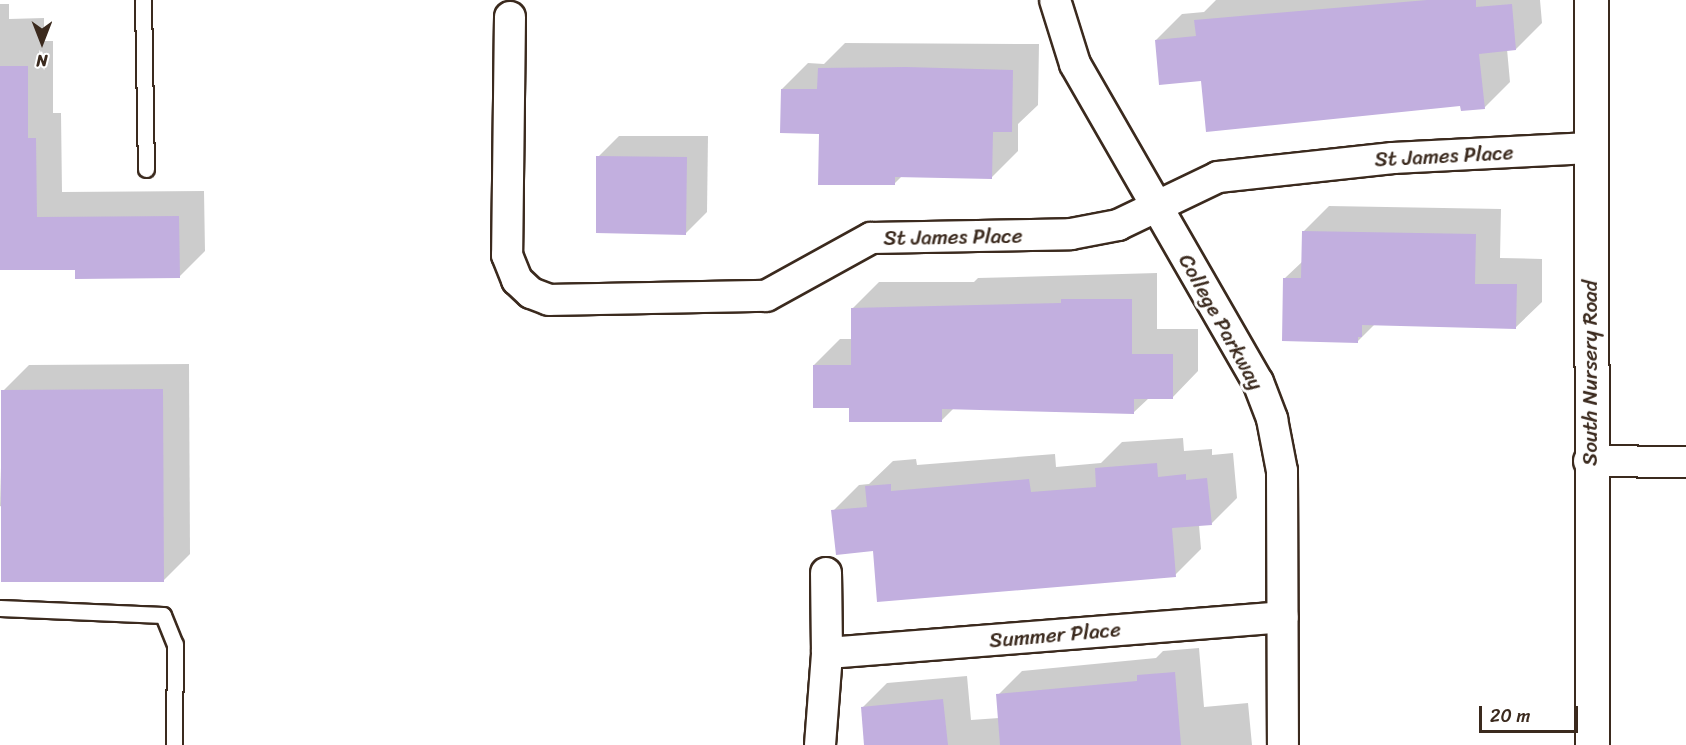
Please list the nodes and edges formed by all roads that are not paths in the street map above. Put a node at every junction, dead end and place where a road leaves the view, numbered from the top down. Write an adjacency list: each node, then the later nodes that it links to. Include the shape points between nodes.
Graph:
1 (143, 0): 6 (lane)
2 (1055, 0): 7 (street, College Parkway, via 1075,64)
3 (1592, 0): 5 (street, South Nursery Road)
4 (510, 17): 7 (street, St James Place, via 507,255 517,280 549,300 766,296 871,238 1071,234 1118,225)
5 (1590, 148): 7 (street, St James Place, via 1393,158 1218,177); 8 (street, South Nursery Road)
6 (146, 169)
7 (1155, 206): 12 (street, College Parkway, via 1258,382 1272,419 1282,471)
8 (1589, 461): 9 (street); 17 (street, South Nursery Road)
9 (1686, 462)
10 (826, 573): 13 (street)
11 (0, 608): 14 (lane, via 164,615 175,644)
12 (1283, 617): 13 (street, Summer Place); 16 (street, College Parkway)
13 (827, 654): 15 (street)
14 (174, 745)
15 (820, 745)
16 (1283, 745)
17 (1592, 745)

